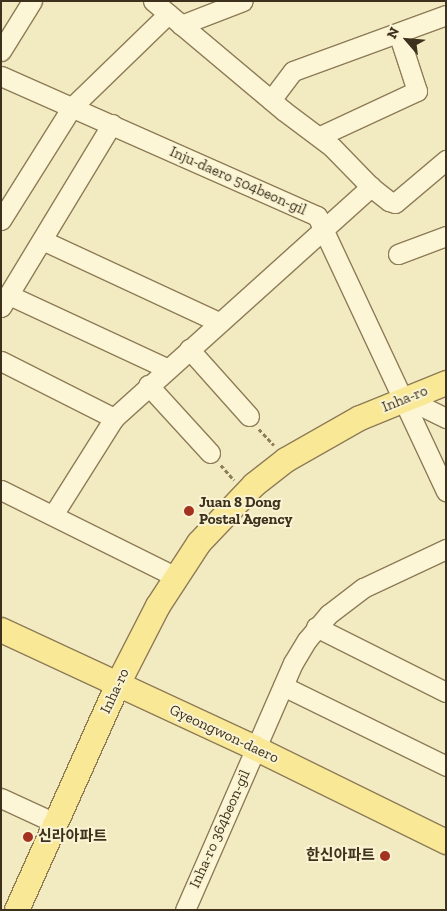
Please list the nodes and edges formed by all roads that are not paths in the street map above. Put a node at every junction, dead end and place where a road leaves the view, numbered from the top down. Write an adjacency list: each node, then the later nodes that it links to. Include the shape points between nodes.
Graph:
1 (32, 1): 7 (lane)
2 (153, 1): 5 (lane)
3 (243, 1): 5 (lane)
4 (446, 16): 6 (lane)
5 (175, 19): 9 (lane); 10 (lane)
6 (398, 33): 9 (lane, via 293,72); 12 (lane, via 417,91)
7 (1, 51)
8 (1, 76): 10 (lane, Inju-daero 504beon-gil)
9 (271, 100): 12 (lane)
10 (72, 107): 11 (lane, Inju-daero 504beon-gil); 15 (lane)
11 (112, 124): 16 (lane, Inju-daero 504beon-gil, via 317,216); 18 (lane)
12 (320, 136): 14 (lane)
13 (446, 160): 14 (lane, via 395,203)
14 (371, 187): 16 (lane)
15 (1, 220)
16 (325, 228): 21 (lane); 27 (lane, Inju-daero 504beon-gil)
17 (446, 236): 19 (lane)
18 (42, 240): 20 (lane); 21 (lane)
19 (398, 254)
20 (5, 301): 24 (lane)
21 (219, 322): 22 (lane)
22 (188, 349): 24 (lane); 28 (lane)
23 (1, 361): 29 (lane)
24 (166, 368): 26 (lane)
25 (446, 383): 27 (main road, Inha-ro)
26 (148, 385): 29 (lane); 31 (lane)
27 (405, 398): 30 (lane); 33 (lane, Inju-daero 504beon-gil); 36 (main road, Inha-ro, via 360,418 286,460 246,493 199,543)
28 (249, 416)
29 (114, 418): 34 (lane)
30 (446, 418)
31 (210, 453)
32 (1, 490): 34 (lane)
33 (446, 491)
34 (53, 516): 36 (lane)
35 (446, 549): 37 (lane, Inha-ro 364beon-gil, via 363,588)
36 (176, 577): 39 (main road, Inha-ro)
37 (316, 627): 40 (lane, Inha-ro 364beon-gil); 41 (lane)
38 (1, 630): 39 (main road, Gyeongwon-daero)
39 (118, 684): 42 (main road, Gyeongwon-daero); 45 (main road, Inha-ro)
40 (283, 686): 42 (lane, Inha-ro 364beon-gil); 43 (lane)
41 (446, 692)
42 (256, 748): 46 (main road, Gyeongwon-daero); 48 (lane, Inha-ro 364beon-gil)
43 (446, 766)
44 (1, 798): 45 (lane)
45 (55, 823): 47 (main road, Inha-ro)
46 (446, 842)
47 (17, 910)
48 (185, 910)

